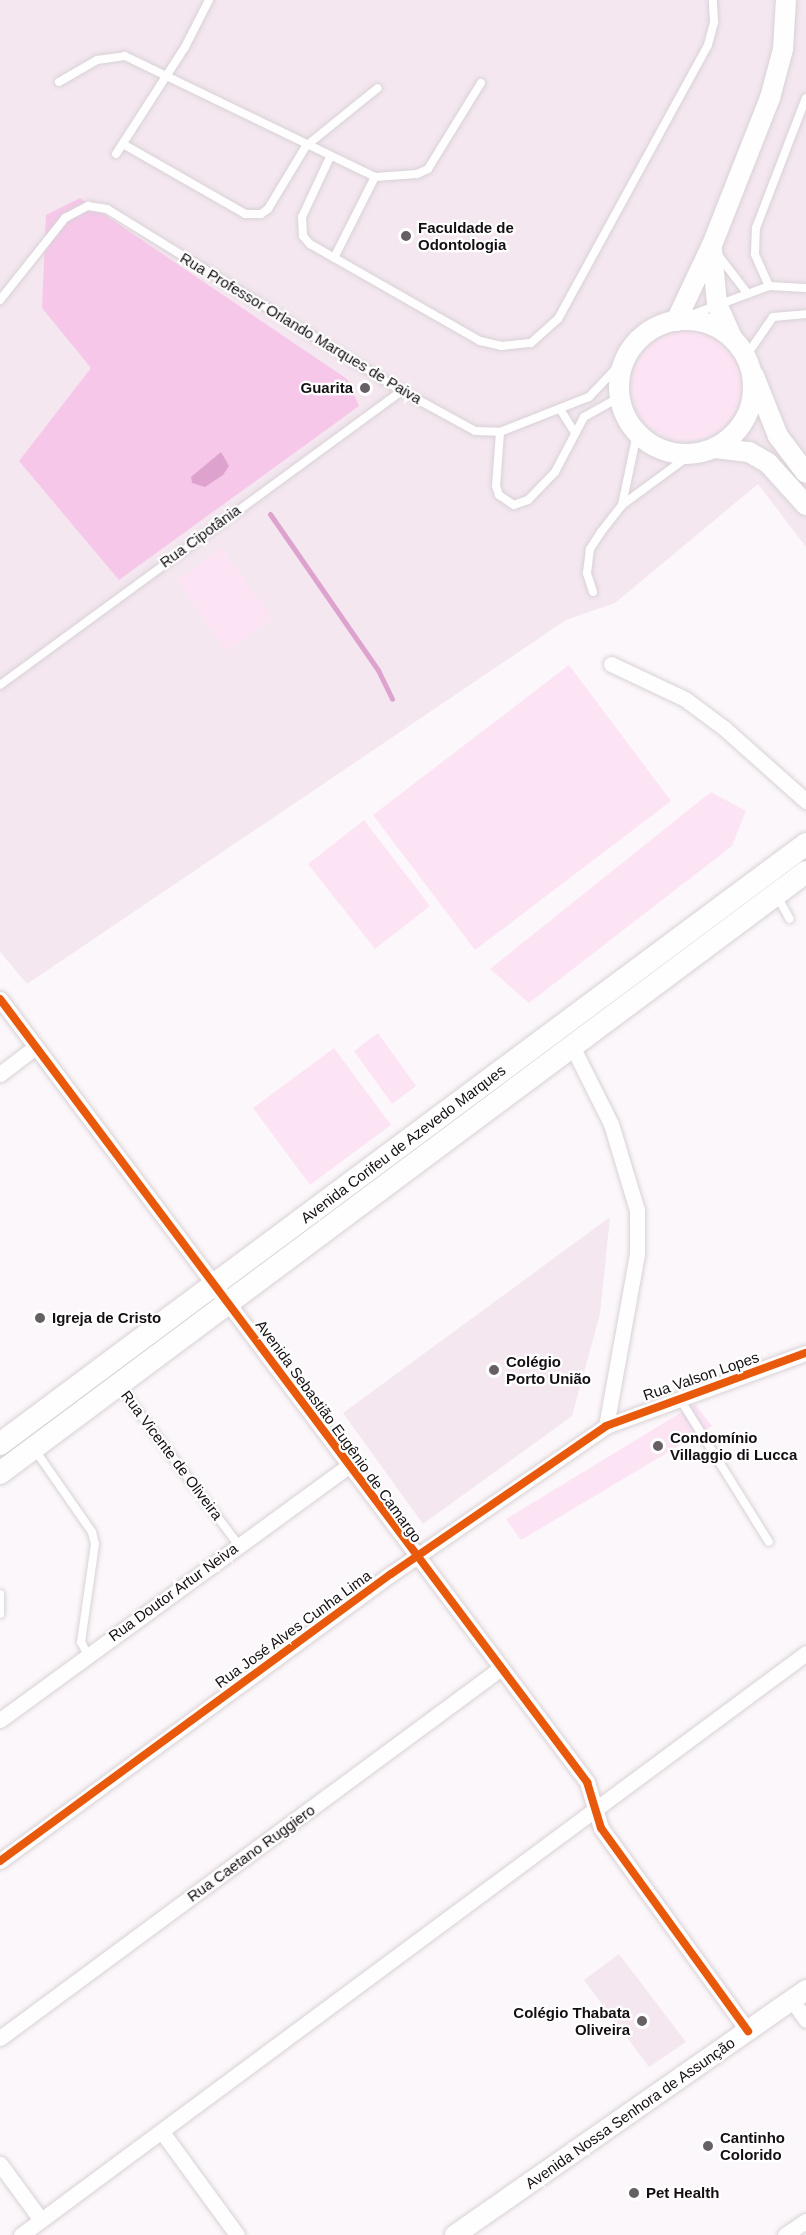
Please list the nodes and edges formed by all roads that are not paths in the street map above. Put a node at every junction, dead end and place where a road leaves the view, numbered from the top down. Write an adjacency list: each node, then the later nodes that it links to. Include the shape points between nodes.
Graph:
1 (209, 0): 4 (lane)
2 (713, 0): 15 (lane, via 714,22 708,45 558,319 531,343 501,346 480,341)
3 (786, 0): 14 (street, via 780,68)
4 (167, 74): 5 (lane, via 125,56 113,56 97,60); 9 (lane); 10 (lane)
5 (58, 82)
6 (481, 83): 13 (lane, via 428,169 417,174)
7 (378, 88): 10 (lane)
8 (806, 98): 16 (lane, via 756,228 755,254)
9 (123, 144): 10 (lane, via 245,214 254,215 268,209); 11 (lane)
10 (306, 146): 12 (lane)
11 (116, 154)
12 (330, 157): 13 (lane); 15 (lane, via 301,228 310,244)
13 (375, 177): 15 (lane)
14 (712, 246): 18 (lane); 20 (street); 22 (street)
15 (334, 258)
16 (769, 286): 17 (lane); 18 (lane)
17 (806, 288)
18 (748, 294): 20 (lane)
19 (0, 300): 26 (lane, Rua Professor Orlando Marques de Paiva, via 64,218 88,206 107,209)
20 (717, 304): 22 (lane); 23 (street)
21 (806, 315): 25 (lane, via 773,317)
22 (676, 321): 23 (street, via 697,321); 24 (street, via 644,335)
23 (733, 339): 25 (street)
24 (626, 358): 27 (street); 28 (lane, via 589,397)
25 (748, 362): 32 (street, via 753,391 748,414 735,434); 34 (street, via 778,436)
26 (402, 391): 29 (lane, Rua Professor Orlando Marques de Paiva, via 475,431); 39 (lane, Rua Cipotânia)
27 (620, 397): 30 (lane, via 584,417); 31 (street)
28 (560, 409): 29 (lane); 30 (lane)
29 (500, 432): 30 (lane, via 496,486 499,495 514,505 528,500 555,472)
30 (576, 434)
31 (637, 434): 33 (street, via 661,450); 35 (lane)
32 (715, 448): 33 (street); 36 (street, via 749,452 768,463)
33 (690, 455): 35 (lane)
34 (806, 473)
35 (622, 505): 37 (lane, via 590,549 587,573)
36 (806, 506)
37 (593, 592)
38 (611, 664): 40 (street, via 685,699)
39 (0, 685)
40 (806, 801)
41 (806, 844): 45 (main road, Avenida Corifeu de Azevedo Marques)
42 (806, 872): 43 (main road, Avenida Corifeu de Azevedo Marques)
43 (776, 895): 44 (lane); 47 (main road, Avenida Corifeu de Azevedo Marques)
44 (790, 919)
45 (663, 950): 47 (main road, via 658,965 571,1034); 50 (main road, Avenida Corifeu de Azevedo Marques)
46 (0, 999): 48 (street, Avenida Sebastião Eugênio de Camargo)
47 (572, 1046): 50 (main road, Avenida Corifeu de Azevedo Marques); 54 (street, via 611,1124 637,1210 636,1263)
48 (34, 1048): 49 (street); 50 (street, Avenida Sebastião Eugênio de Camargo)
49 (0, 1074)
50 (221, 1294): 52 (main road, Avenida Corifeu de Azevedo Marques); 58 (street, Avenida Sebastião Eugênio de Camargo)
51 (806, 1353): 53 (street, Rua Valson Lopes)
52 (112, 1375): 55 (main road, Avenida Corifeu de Azevedo Marques); 57 (main road, Avenida Corifeu de Azevedo Marques); 61 (lane, Rua Vicente de Oliveira)
53 (680, 1399): 54 (street, Rua Valson Lopes); 60 (lane)
54 (606, 1426): 62 (street, Rua José Alves Cunha Lima)
55 (21, 1429): 56 (main road, Avenida Corifeu de Azevedo Marques); 57 (lane)
56 (0, 1444)
57 (34, 1447): 59 (main road, Avenida Corifeu de Azevedo Marques); 66 (lane, via 92,1532 96,1555 81,1642)
58 (348, 1466): 61 (street, Rua Doutor Artur Neiva); 62 (street, Avenida Sebastião Eugênio de Camargo)
59 (0, 1473)
60 (769, 1542)
61 (238, 1544): 66 (street, Rua Doutor Artur Neiva)
62 (415, 1557): 67 (street, Avenida Sebastião Eugênio de Camargo); 70 (street, Rua José Alves Cunha Lima)
63 (0, 1594): 64 (lane)
64 (0, 1614)
65 (806, 1653): 69 (street)
66 (88, 1655): 68 (street, Rua Doutor Artur Neiva)
67 (501, 1668): 69 (street, Avenida Sebastião Eugênio de Camargo, via 586,1782); 74 (street, Rua Caetano Ruggiero)
68 (0, 1720)
69 (594, 1808): 73 (street, Avenida Sebastião Eugênio de Camargo, via 601,1828); 75 (street)
70 (0, 1861)
71 (799, 1995): 72 (street); 73 (street, Avenida Nossa Senhora de Assunção)
72 (806, 2020)
73 (748, 2031): 81 (street, Avenida Nossa Senhora de Assunção)
74 (0, 2038)
75 (162, 2132): 77 (street); 80 (street)
76 (0, 2164): 77 (street)
77 (41, 2220): 79 (street)
78 (806, 2221): 82 (street)
79 (21, 2235)
80 (237, 2235)
81 (455, 2235)
82 (785, 2235)

